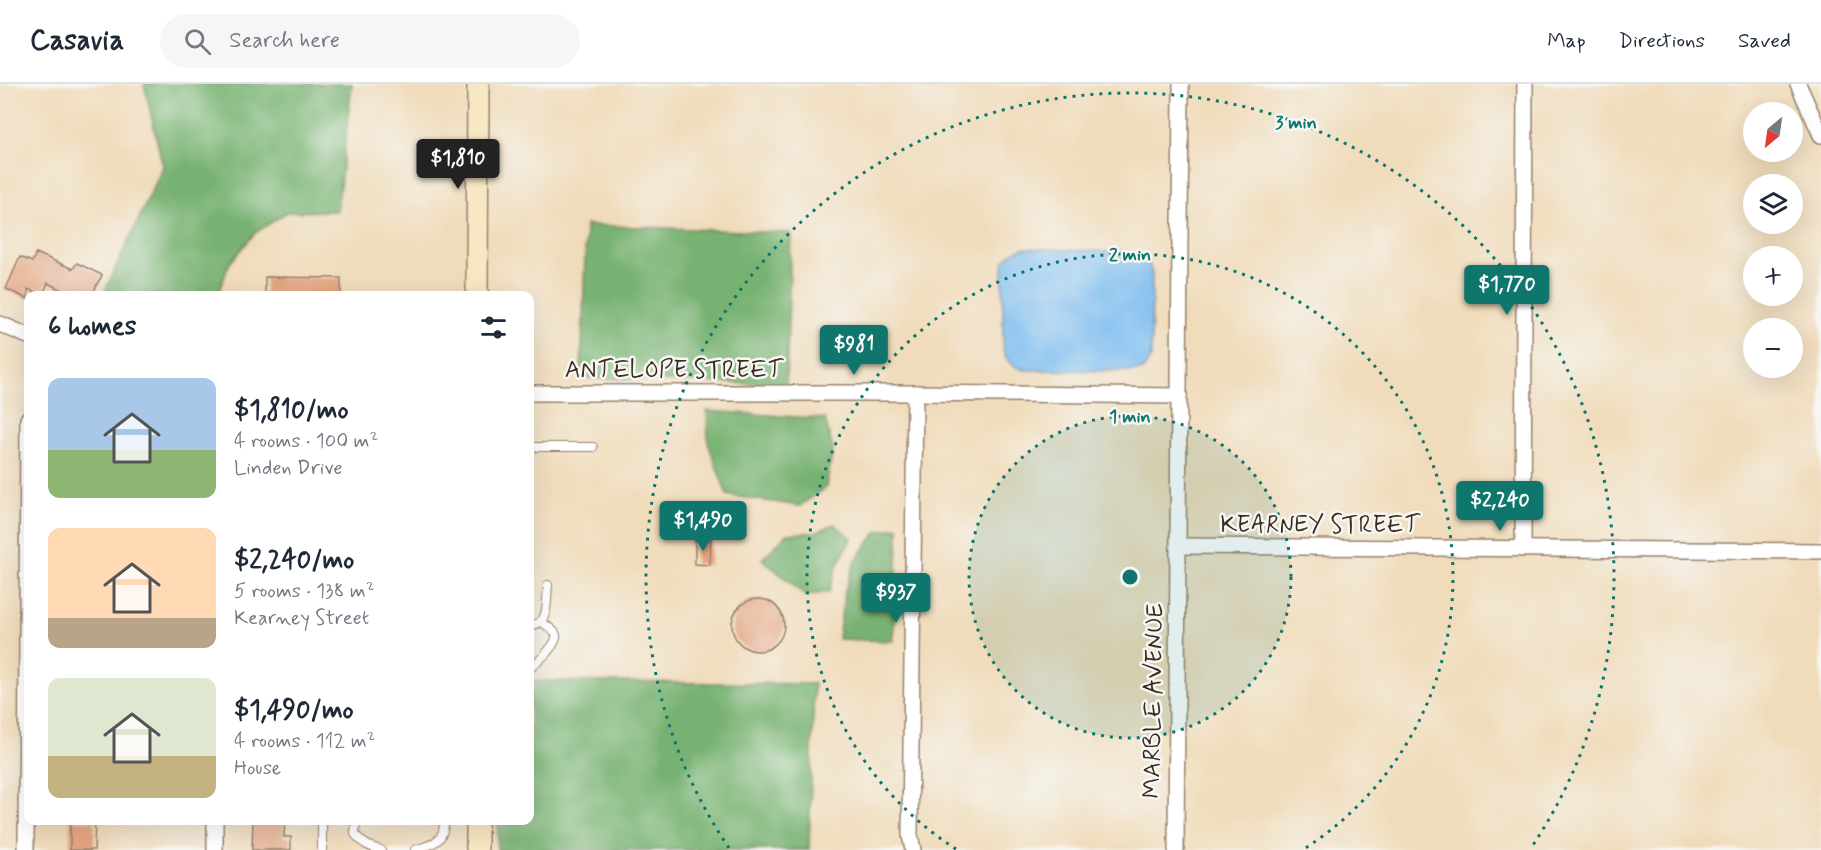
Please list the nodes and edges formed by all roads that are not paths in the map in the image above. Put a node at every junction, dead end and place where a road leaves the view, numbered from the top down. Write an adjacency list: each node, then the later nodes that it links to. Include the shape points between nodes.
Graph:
1 (478, 84): 6 (street)
2 (1181, 84): 11 (street, MARBLE AVENUE)
3 (1525, 84): 15 (street)
4 (1797, 84): 5 (street)
5 (1821, 135)
6 (477, 291)
7 (0, 324): 8 (street)
8 (24, 334)
9 (534, 393): 10 (street, ANTELOPE STREET)
10 (915, 393): 11 (street, ANTELOPE STREET); 33 (street, via 910,823)
11 (1179, 396): 14 (street, MARBLE AVENUE)
12 (534, 447): 13 (lane)
13 (593, 447)
14 (1178, 546): 15 (street, KEARNEY STREET); 34 (street, MARBLE AVENUE)
15 (1522, 549): 16 (street, KEARNEY STREET)
16 (1821, 551)
17 (548, 585): 18 (lane)
18 (542, 622): 19 (lane); 20 (lane, via 556,636)
19 (534, 626)
20 (534, 665)
21 (26, 825): 27 (street)
22 (215, 825): 28 (street)
23 (322, 825): 29 (lane)
24 (356, 825): 30 (lane, via 355,834 362,842)
25 (444, 825): 31 (lane, via 435,844)
26 (477, 825): 32 (street)
27 (26, 850)
28 (215, 850)
29 (322, 850)
30 (381, 850)
31 (415, 850)
32 (477, 850)
33 (913, 850)
34 (1176, 850)

